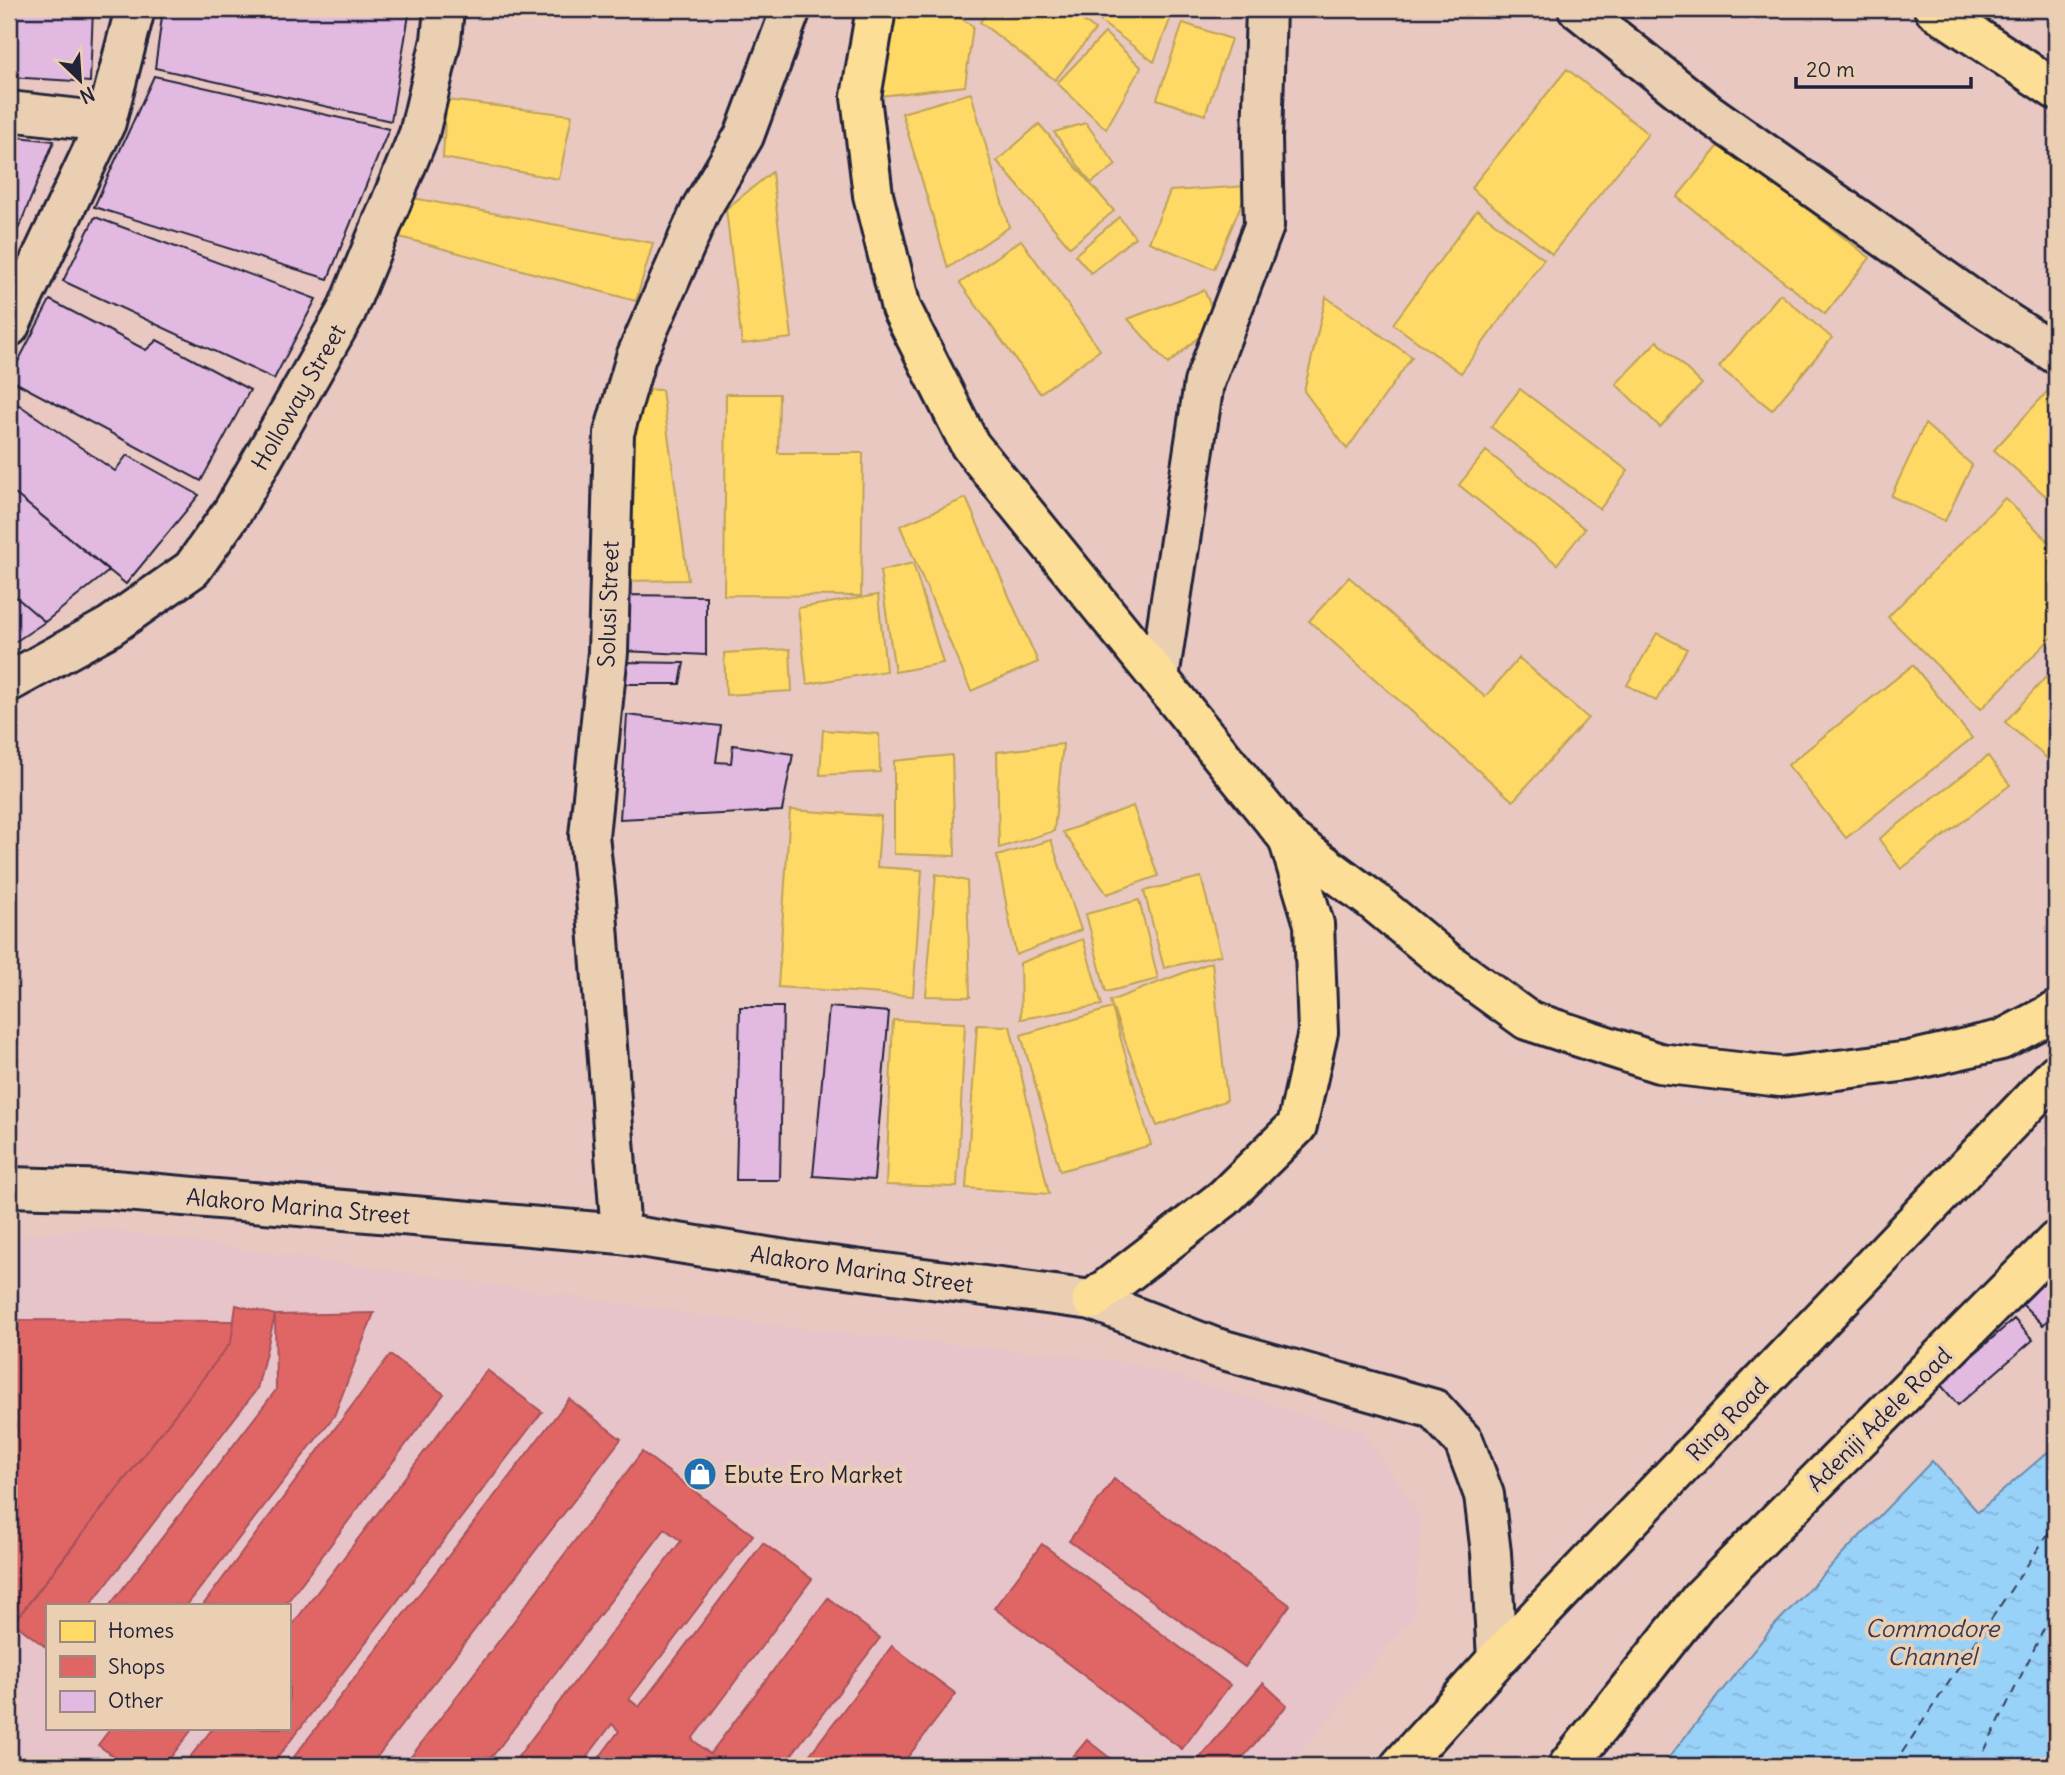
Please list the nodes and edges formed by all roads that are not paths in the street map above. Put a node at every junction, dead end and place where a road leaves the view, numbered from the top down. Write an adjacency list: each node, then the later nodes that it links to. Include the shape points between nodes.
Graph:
1 (135, 9): 10 (street)
2 (444, 9): 14 (street, Holloway Street, via 419,134 346,312 233,511 192,569 109,627)
3 (791, 9): 19 (street, Solusi Street, via 744,136 702,207 636,357 614,433 608,652 589,836)
4 (1266, 9): 13 (street, via 1264,226 1204,383)
5 (1578, 9): 12 (street, via 1708,113)
6 (1934, 9): 8 (main road)
7 (875, 12): 13 (main road, via 861,97 873,195 901,308 970,445)
8 (2056, 90)
9 (9, 111): 10 (street)
10 (106, 122): 11 (street)
11 (9, 327)
12 (2056, 354)
13 (1159, 678): 15 (main road)
14 (9, 682)
15 (1288, 838): 16 (main road, via 1527,1020 1659,1063 1781,1077 1909,1061 2001,1040); 21 (main road, via 1314,924 1318,1032 1297,1126 1224,1198)
16 (2056, 1011)
17 (2056, 1074): 22 (main road, Ring Road)
18 (9, 1187): 19 (street, Alakoro Marina Street, via 114,1190)
19 (621, 1234): 21 (street, Alakoro Marina Street)
20 (2056, 1241): 24 (main road, Adeniji Adele Road, via 1701,1598)
21 (1092, 1300): 22 (street, Alakoro Marina Street, via 1213,1347 1434,1409 1464,1442 1484,1495)
22 (1497, 1659): 23 (main road, Ring Road)
23 (1400, 1766)
24 (1568, 1766)

